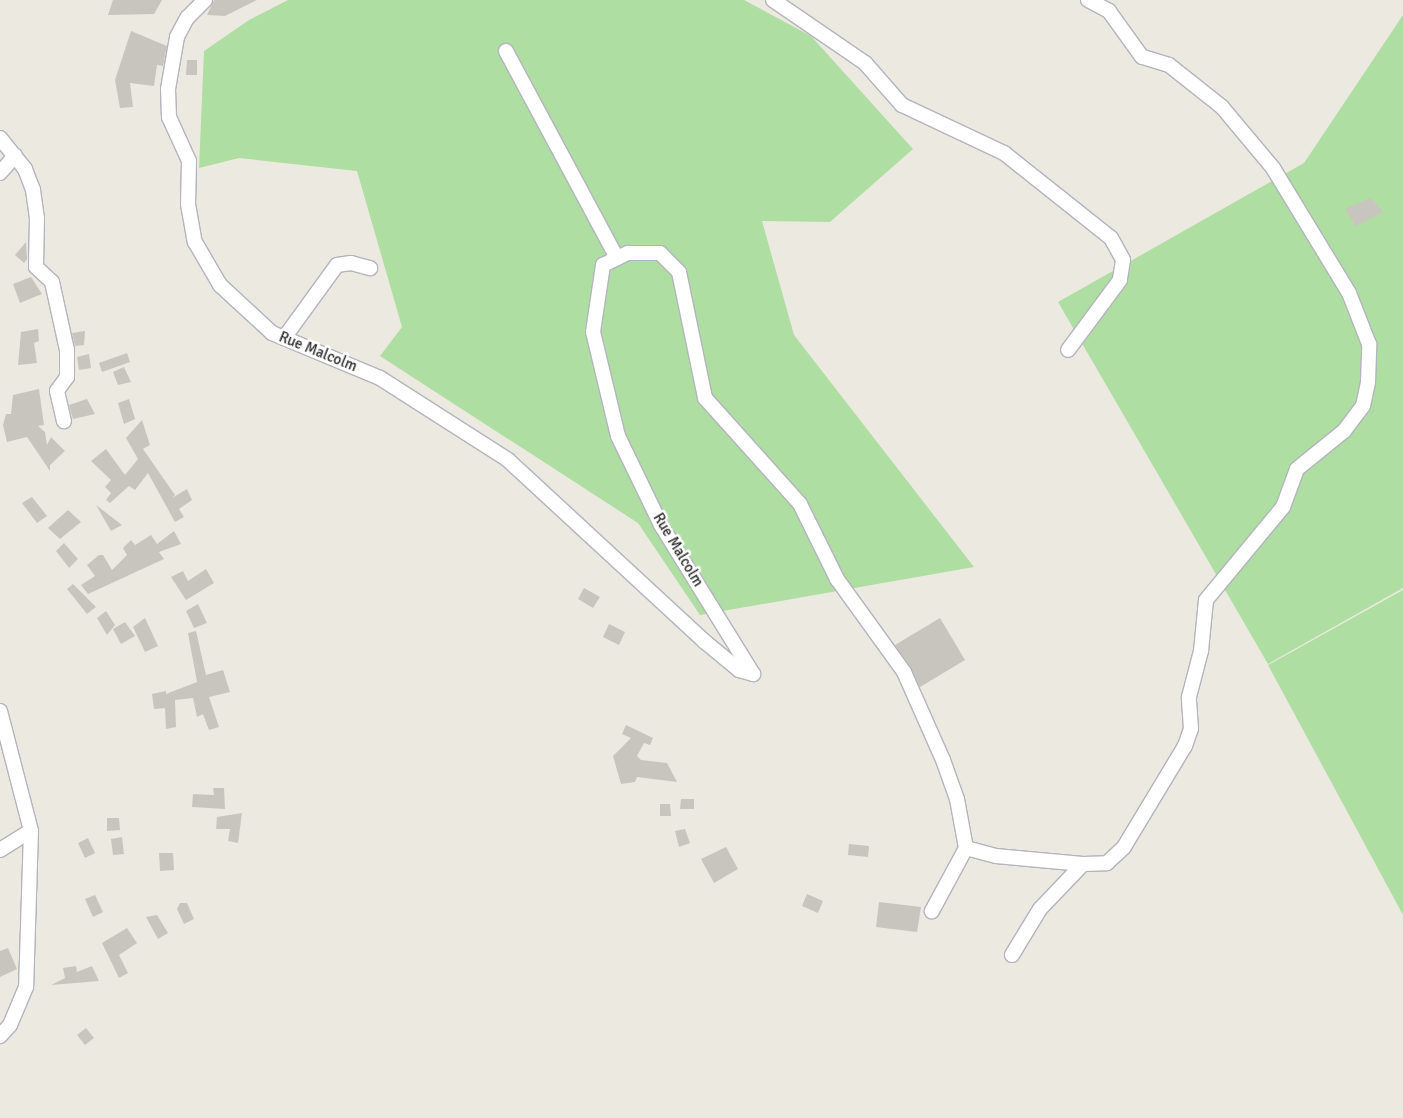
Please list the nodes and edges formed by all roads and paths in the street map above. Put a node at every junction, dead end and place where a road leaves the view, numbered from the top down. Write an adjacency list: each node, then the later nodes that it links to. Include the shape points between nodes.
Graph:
1 (205, 0): 10 (street, Rue Malcolm, via 187,18 177,37 168,89 169,117 189,161 188,204 195,242 220,286 272,334)
2 (773, 0): 11 (street, via 865,63 902,105 1004,153 1111,238 1123,260 1120,280)
3 (1088, 0): 17 (street, via 1110,11 1142,57 1169,64 1222,107 1273,168 1349,293 1369,344 1364,406 1344,431 1297,469 1283,507 1206,600 1201,651 1189,697 1190,729 1185,746 1119,854 1107,863)
4 (506, 51): 8 (street)
5 (0, 138): 6 (street)
6 (14, 156): 7 (street); 12 (street, via 33,190 37,218 34,241 36,267 52,282 67,350 66,377 57,391)
7 (0, 173)
8 (617, 258): 10 (street, Rue Malcolm, via 603,265 593,332 618,436 661,525 752,674 739,670 704,641 508,460 380,378); 15 (street, via 628,253 660,253 679,272 705,398 800,504 837,579 904,672 943,760 956,799)
9 (370, 268): 10 (street, via 351,263 337,265)
10 (284, 338)
11 (1068, 350)
12 (64, 421)
13 (0, 711): 14 (street)
14 (32, 831): 16 (street); 20 (street, via 26,987 10,1025)
15 (966, 848): 17 (street, via 996,856); 18 (street)
16 (0, 850)
17 (1083, 864): 19 (street, via 1040,910)
18 (932, 911)
19 (1012, 955)
20 (0, 1036)

